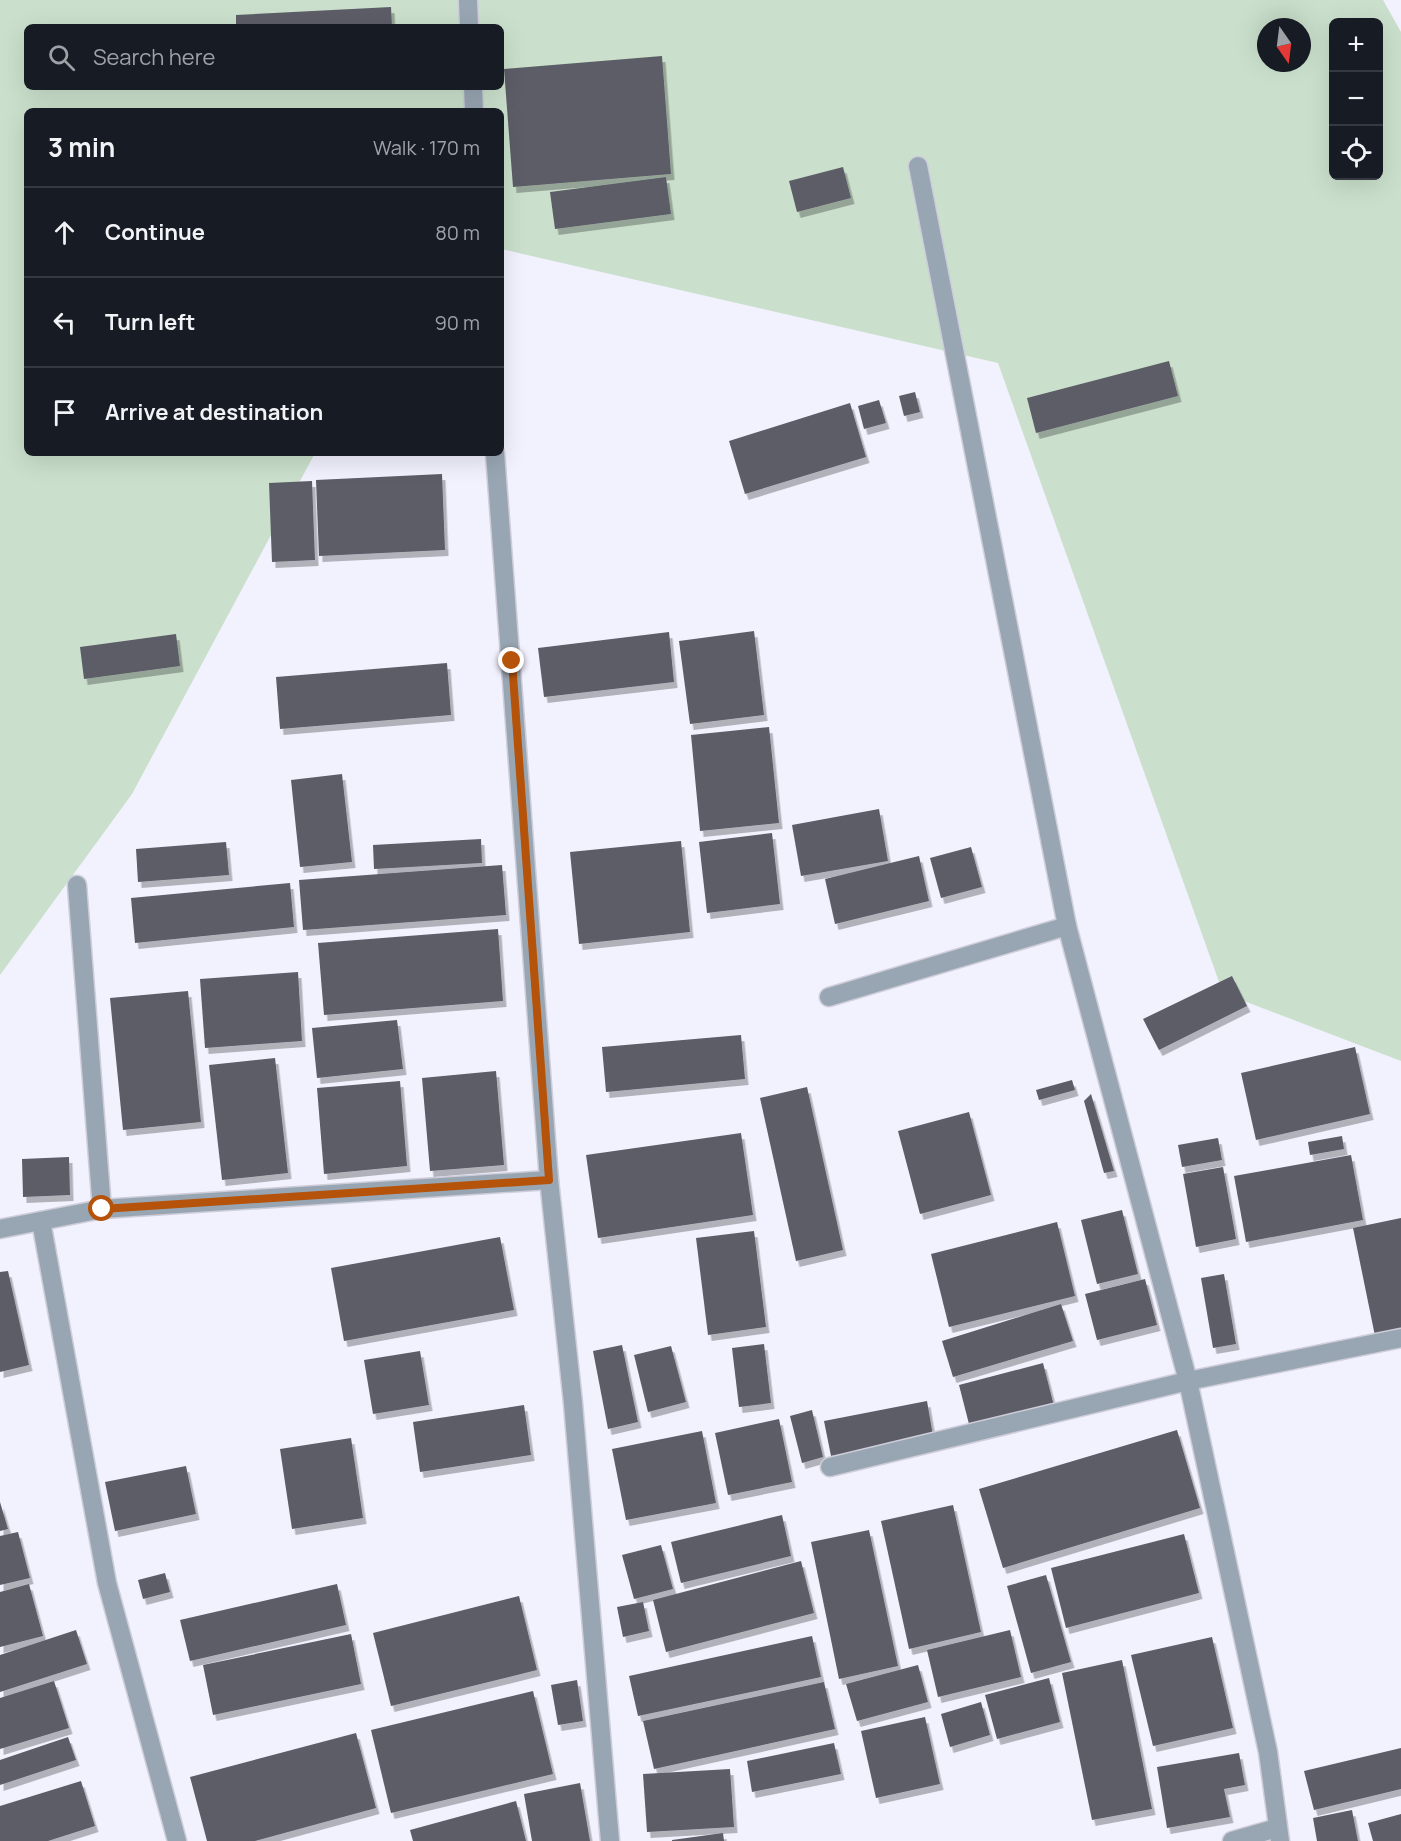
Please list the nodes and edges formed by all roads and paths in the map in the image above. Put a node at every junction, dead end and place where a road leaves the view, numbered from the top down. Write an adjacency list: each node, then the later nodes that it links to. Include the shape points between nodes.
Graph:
1 (468, 0): 2 (street)
2 (469, 24)
3 (473, 90): 4 (street)
4 (474, 108)
5 (918, 166): 8 (street)
6 (495, 456): 10 (street)
7 (77, 885): 11 (street)
8 (1067, 926): 9 (street); 15 (street)
9 (829, 997)
10 (549, 1180): 11 (street); 19 (street, via 573,1402)
11 (102, 1209): 12 (street)
12 (42, 1221): 13 (street); 18 (street, via 107,1583)
13 (0, 1229)
14 (1401, 1338): 15 (street)
15 (1188, 1381): 16 (street); 17 (street, via 1268,1752)
16 (830, 1467)
17 (1278, 1834): 20 (street)
18 (177, 1841)
19 (610, 1841)
20 (1232, 1841)

